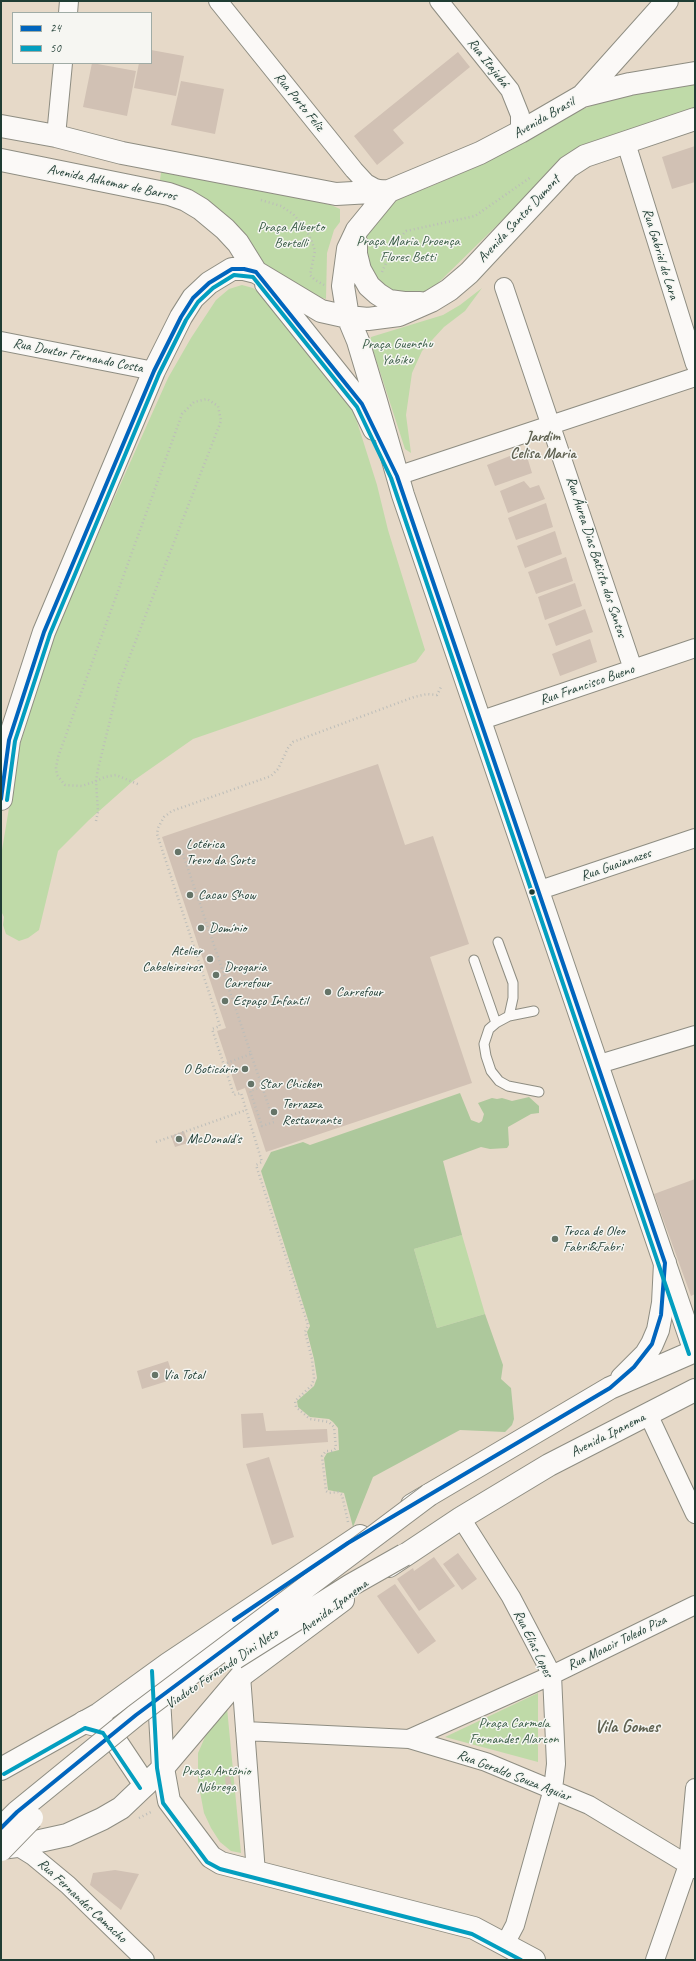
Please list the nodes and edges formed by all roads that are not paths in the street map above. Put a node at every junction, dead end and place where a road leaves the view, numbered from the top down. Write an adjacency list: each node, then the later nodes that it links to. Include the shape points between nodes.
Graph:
1 (69, 1): 5 (street)
2 (218, 1): 15 (street, Rua Porto Feliz, via 354,170 366,183)
3 (439, 1): 11 (street, Rua Itajubá, via 510,90 520,115)
4 (667, 1): 8 (main road, Avenida Brasil)
5 (68, 12)
6 (63, 64): 12 (street)
7 (695, 73): 8 (main road, via 630,84)
8 (582, 96): 11 (main road, Avenida Brasil)
9 (695, 118): 13 (main road, Avenida Santos Dumont)
10 (1, 126): 12 (main road)
11 (520, 132): 15 (main road, Avenida Brasil, via 480,153)
12 (56, 136): 15 (main road, via 122,153 336,194)
13 (626, 143): 19 (main road, Avenida Santos Dumont, via 586,156 568,167 469,273); 22 (street, Rua Gabriel de Lara)
14 (1, 160): 17 (main road, Avenida Adhemar de Barros, via 169,194 186,200 225,229 243,250)
15 (389, 191): 16 (main road)
16 (357, 230): 19 (main road, via 356,254 363,278 369,286 390,301 417,304); 20 (main road, via 348,249 344,286)
17 (256, 272): 20 (main road, Avenida Adhemar de Barros, via 321,311); 23 (main road, via 244,268 232,269 209,283 193,298); 26 (main road, via 362,404)
18 (504, 287): 25 (street, Rua Áurea Dias Batista dos Santos)
19 (431, 301): 20 (main road, Avenida Santos Dumont, via 399,316)
20 (348, 317): 26 (main road)
21 (1, 341): 23 (street, Rua Doutor Fernando Costa)
22 (695, 364)
23 (154, 371): 30 (main road, via 44,632)
24 (695, 377): 25 (street)
25 (552, 425): 26 (street); 28 (street, Rua Áurea Dias Batista dos Santos)
26 (397, 476): 29 (main road)
27 (695, 648): 28 (street, Rua Francisco Bueno)
28 (633, 669): 29 (street, Rua Francisco Bueno)
29 (479, 721): 33 (main road)
30 (5, 739): 31 (main road)
31 (1, 799)
32 (695, 838): 33 (street, Rua Guaianazes)
33 (537, 891): 40 (main road)
34 (498, 942): 37 (lane, via 513,983)
35 (474, 960): 38 (lane)
36 (534, 1011): 37 (lane)
37 (509, 1016): 38 (lane)
38 (496, 1023): 41 (lane, via 489,1029 484,1044 491,1071 499,1081 508,1086)
39 (695, 1035): 40 (street)
40 (596, 1065): 42 (main road)
41 (539, 1092)
42 (665, 1263): 43 (main road); 44 (main road, via 661,1315 652,1344 634,1367)
43 (695, 1352): 44 (main road)
44 (610, 1388): 47 (main road)
45 (695, 1390): 46 (main road, Avenida Ipanema)
46 (648, 1414): 48 (street); 49 (main road, Avenida Ipanema, via 550,1465)
47 (429, 1495): 52 (main road, via 348,1543); 63 (main road, Viaduto Fernando Dini Neto, bridge, via 131,1720 17,1812)
48 (695, 1514)
49 (461, 1518): 50 (main road, Avenida Ipanema); 53 (street, Rua Elias Lopes, via 511,1597)
50 (404, 1555): 54 (main road, Avenida Ipanema); 64 (main road, Viaduto Fernando Dini Neto, bridge, via 243,1652 151,1718 67,1784)
51 (695, 1605): 53 (street, Rua Moacir Toledo Piza)
52 (158, 1671): 55 (main road); 58 (main road)
53 (552, 1675): 57 (street, Rua Moacir Toledo Piza); 62 (street, Rua Elias Lopes, via 556,1764)
54 (241, 1676): 56 (street); 58 (main road, Avenida Ipanema)
55 (84, 1722): 59 (main road); 60 (main road, via 107,1728)
56 (245, 1731): 57 (street, Rua Geraldo Souza Aguiar); 66 (street)
57 (408, 1740): 62 (street, Rua Geraldo Souza Aguiar, via 486,1762)
58 (163, 1768): 60 (main road, Avenida Ipanema); 66 (main road, via 169,1802 211,1857 221,1864)
59 (1, 1769)
60 (145, 1785): 64 (main road, Avenida Ipanema, via 121,1808 67,1835)
61 (695, 1788): 65 (street)
62 (553, 1789): 65 (street, Rua Geraldo Souza Aguiar, via 589,1805); 67 (street, Rua Elias Lopes, via 515,1925)
63 (1, 1828)
64 (6, 1848): 68 (street, Rua Fernandes Camacho, via 33,1856 68,1885)
65 (692, 1867): 70 (street)
66 (256, 1873): 67 (main road, via 474,1928)
67 (504, 1944): 69 (main road)
68 (145, 1960)
69 (534, 1960)
70 (655, 1960)

